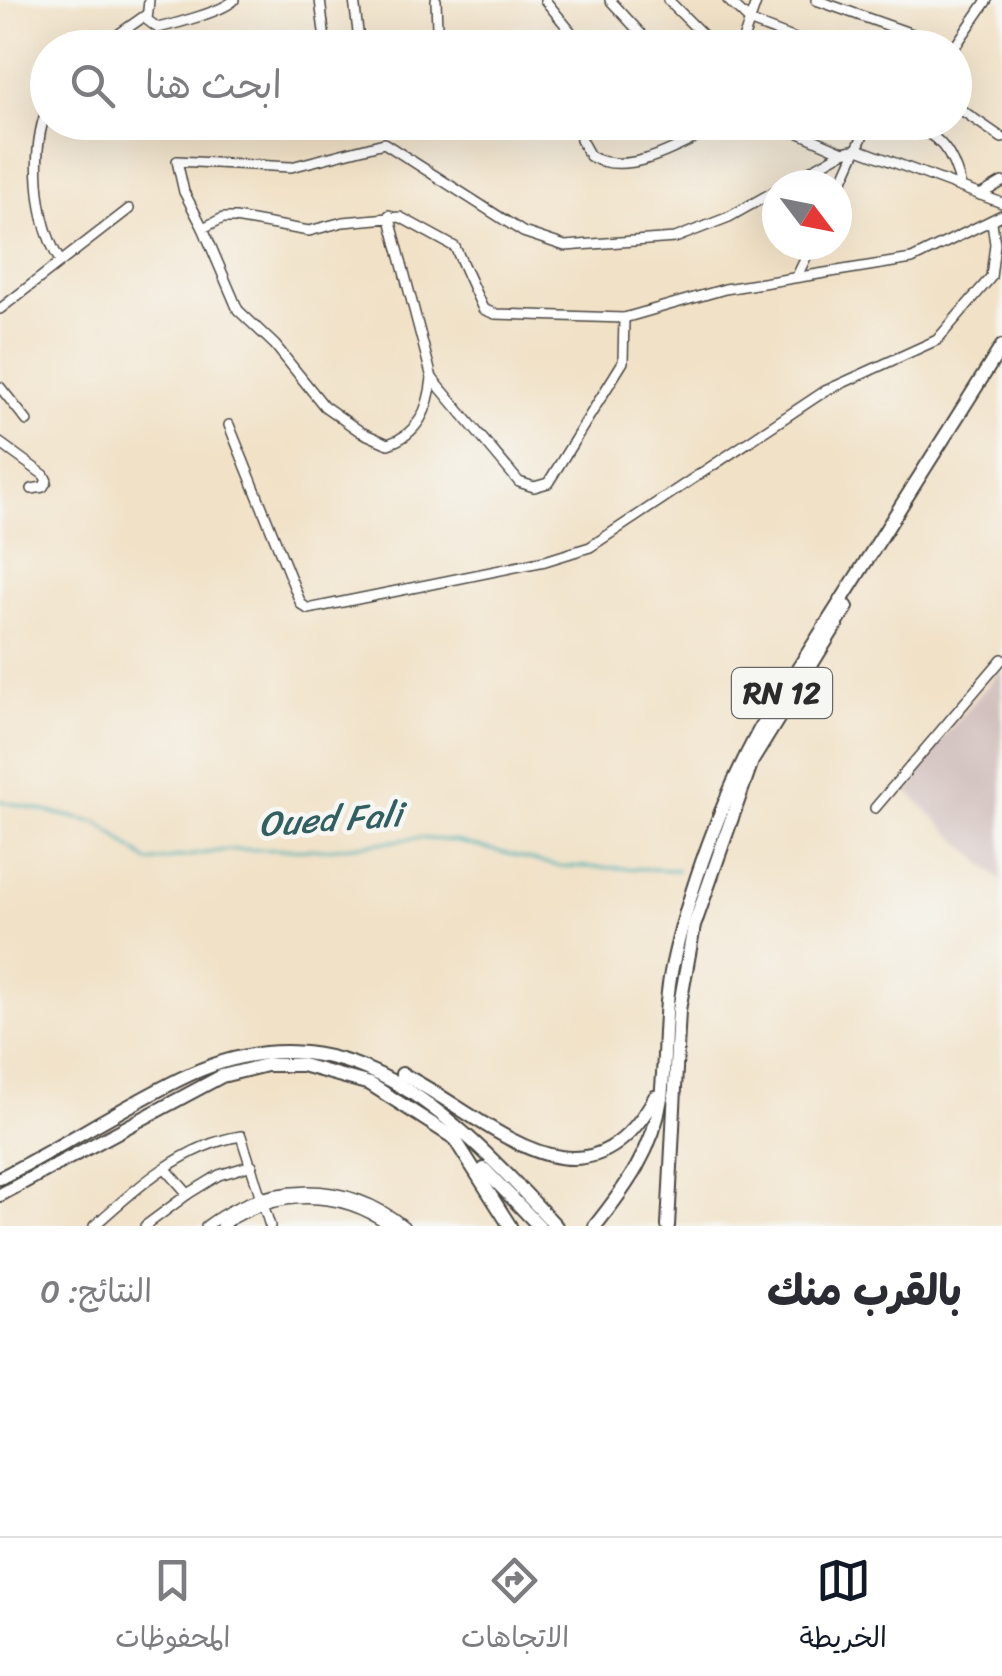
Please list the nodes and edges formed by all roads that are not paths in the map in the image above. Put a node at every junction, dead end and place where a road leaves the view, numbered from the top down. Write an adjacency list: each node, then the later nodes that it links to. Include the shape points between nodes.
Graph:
1 (150, 0): 15 (street)
2 (202, 0): 14 (street)
3 (234, 0): 14 (street, via 221,11)
4 (320, 0): 18 (street)
5 (354, 0): 19 (street)
6 (436, 0): 20 (street)
7 (544, 0): 21 (street)
8 (610, 0): 22 (street)
9 (668, 0): 23 (street)
10 (728, 0): 16 (street)
11 (757, 0): 16 (street)
12 (816, 0): 26 (street)
13 (986, 0): 27 (street)
14 (202, 12): 15 (street, via 158,28)
15 (146, 15): 17 (street)
16 (751, 22): 24 (street); 25 (street)
17 (125, 30)
18 (324, 30)
19 (358, 30)
20 (438, 30)
21 (569, 30)
22 (638, 30)
23 (698, 30)
24 (748, 30)
25 (772, 30)
26 (899, 30)
27 (965, 30)
28 (972, 117): 29 (street)
29 (1002, 138)
30 (41, 140): 50 (street, via 46,230)
31 (584, 140): 32 (street, via 598,160 615,162)
32 (689, 140)
33 (815, 140): 37 (street)
34 (861, 140): 36 (street)
35 (941, 140): 41 (street)
36 (858, 149): 37 (street); 39 (street); 41 (street)
37 (843, 152): 38 (street)
38 (811, 170)
39 (848, 170)
40 (1002, 182): 42 (street)
41 (961, 187): 42 (street)
42 (980, 196): 44 (street)
43 (762, 198): 49 (street, via 675,238 565,246 538,240 384,143 291,168 177,161 184,192)
44 (1002, 204)
45 (128, 209): 50 (street)
46 (390, 215): 49 (street, via 309,231 235,218); 54 (street, via 445,238 476,300 496,314); 57 (street)
47 (1002, 215): 48 (street)
48 (992, 222): 52 (street, via 912,259); 60 (street, via 991,277 937,340 825,392 580,552 308,609 300,604)
49 (204, 228): 57 (street, via 229,298 341,420 378,442 396,441 422,416)
50 (59, 259): 53 (street)
51 (805, 260): 52 (street)
52 (797, 276): 54 (street)
53 (0, 309)
54 (624, 318): 57 (street, via 623,362 548,484 519,482)
55 (1002, 346): 67 (highway, RN 12, via 734,780 673,964)
56 (1002, 362): 65 (highway, RN 12, via 752,761)
57 (432, 378)
58 (0, 387): 59 (street)
59 (27, 422)
60 (229, 425)
61 (0, 444): 62 (street, via 44,474 43,487)
62 (32, 489)
63 (1002, 660): 64 (street)
64 (875, 808)
65 (688, 950): 86 (highway, via 676,993 661,1128 641,1177); 87 (highway, RN 12)
66 (314, 1054): 67 (highway, via 342,1053 389,1067 437,1094 515,1154 556,1168 595,1163 623,1148); 71 (highway, via 257,1053 194,1072); 84 (highway, via 374,1069 407,1086)
67 (662, 1080): 85 (highway, RN 12, via 654,1129 638,1166)
68 (454, 1138): 73 (highway, via 370,1084 302,1065 266,1065 222,1076); 82 (highway); 83 (highway)
69 (252, 1165): 70 (street, via 241,1136 206,1144); 72 (street); 74 (street)
70 (166, 1168): 72 (street); 75 (street)
71 (0, 1178)
72 (188, 1194): 76 (street)
73 (0, 1197)
74 (262, 1201): 77 (street); 78 (street); 79 (street); 80 (street, via 324,1198 362,1208); 81 (street, via 302,1190 333,1192 370,1204)
75 (94, 1226)
76 (145, 1226)
77 (206, 1226)
78 (221, 1226)
79 (270, 1226)
80 (390, 1226)
81 (404, 1226)
82 (510, 1226)
83 (539, 1226)
84 (556, 1226)
85 (595, 1226)
86 (606, 1226)
87 (668, 1226)

